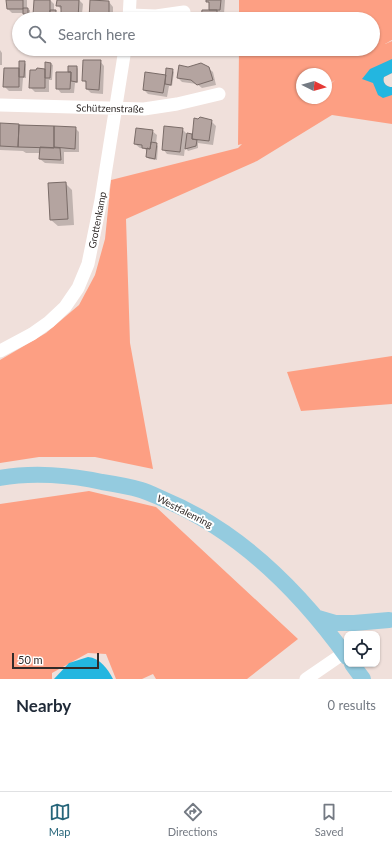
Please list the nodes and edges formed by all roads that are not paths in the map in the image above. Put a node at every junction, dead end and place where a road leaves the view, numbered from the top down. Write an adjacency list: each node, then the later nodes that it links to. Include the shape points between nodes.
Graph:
1 (130, 0): 2 (street)
2 (130, 12)
3 (124, 56): 6 (street, Grottenkamp)
4 (219, 94): 6 (street, Schützenstraße, via 144,109)
5 (0, 105): 6 (street, Schützenstraße)
6 (115, 108): 7 (street, Grottenkamp, via 88,264 78,288 65,307 49,322)
7 (0, 350)
8 (0, 478): 9 (main road, Westfalenring, via 46,475 80,477 142,490 174,503 204,519 240,544)
9 (318, 618): 10 (main road, via 335,623); 12 (main road, Westfalenring)
10 (390, 619): 11 (main road)
11 (374, 631)
12 (344, 651)
13 (344, 658): 15 (street)
14 (355, 667): 16 (main road, Westfalenring)
15 (306, 679)
16 (363, 679)

